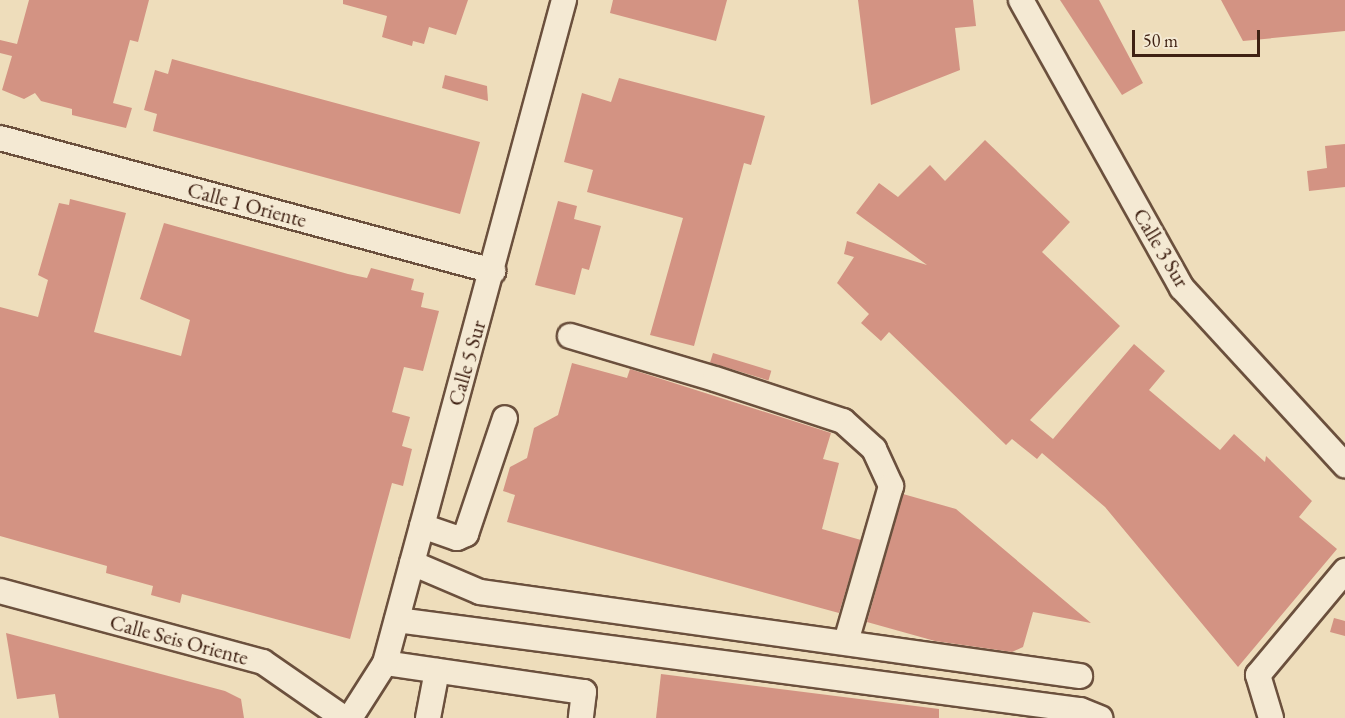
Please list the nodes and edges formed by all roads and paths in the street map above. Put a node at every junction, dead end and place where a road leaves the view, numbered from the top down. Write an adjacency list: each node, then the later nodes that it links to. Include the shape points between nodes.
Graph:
1 (564, 0): 4 (street, Calle 5 Sur)
2 (1021, 0): 7 (street, Calle 3 Sur, via 1182,288)
3 (0, 138): 4 (street, Calle 1 Oriente)
4 (493, 271): 8 (street, Calle 5 Sur)
5 (570, 336): 13 (street, via 843,421 874,448 891,486)
6 (505, 418): 8 (street, via 466,534 457,538)
7 (1345, 465)
8 (422, 526): 9 (street, Calle 5 Sur)
9 (412, 563): 12 (street, Calle 5 Sur); 13 (street, via 480,592)
10 (1345, 571): 22 (street, via 1258,675)
11 (0, 591): 17 (street, Calle Seis Oriente, via 263,662)
12 (397, 620): 14 (street, Calle 5 Sur); 21 (street, via 1069,708)
13 (846, 642): 16 (street)
14 (384, 663): 15 (street); 18 (street, Calle 5 Sur)
15 (437, 670): 19 (street); 20 (street, via 584,692)
16 (1080, 676)
17 (344, 718)
18 (350, 718)
19 (428, 718)
20 (581, 718)
21 (1100, 718)
22 (1271, 718)

